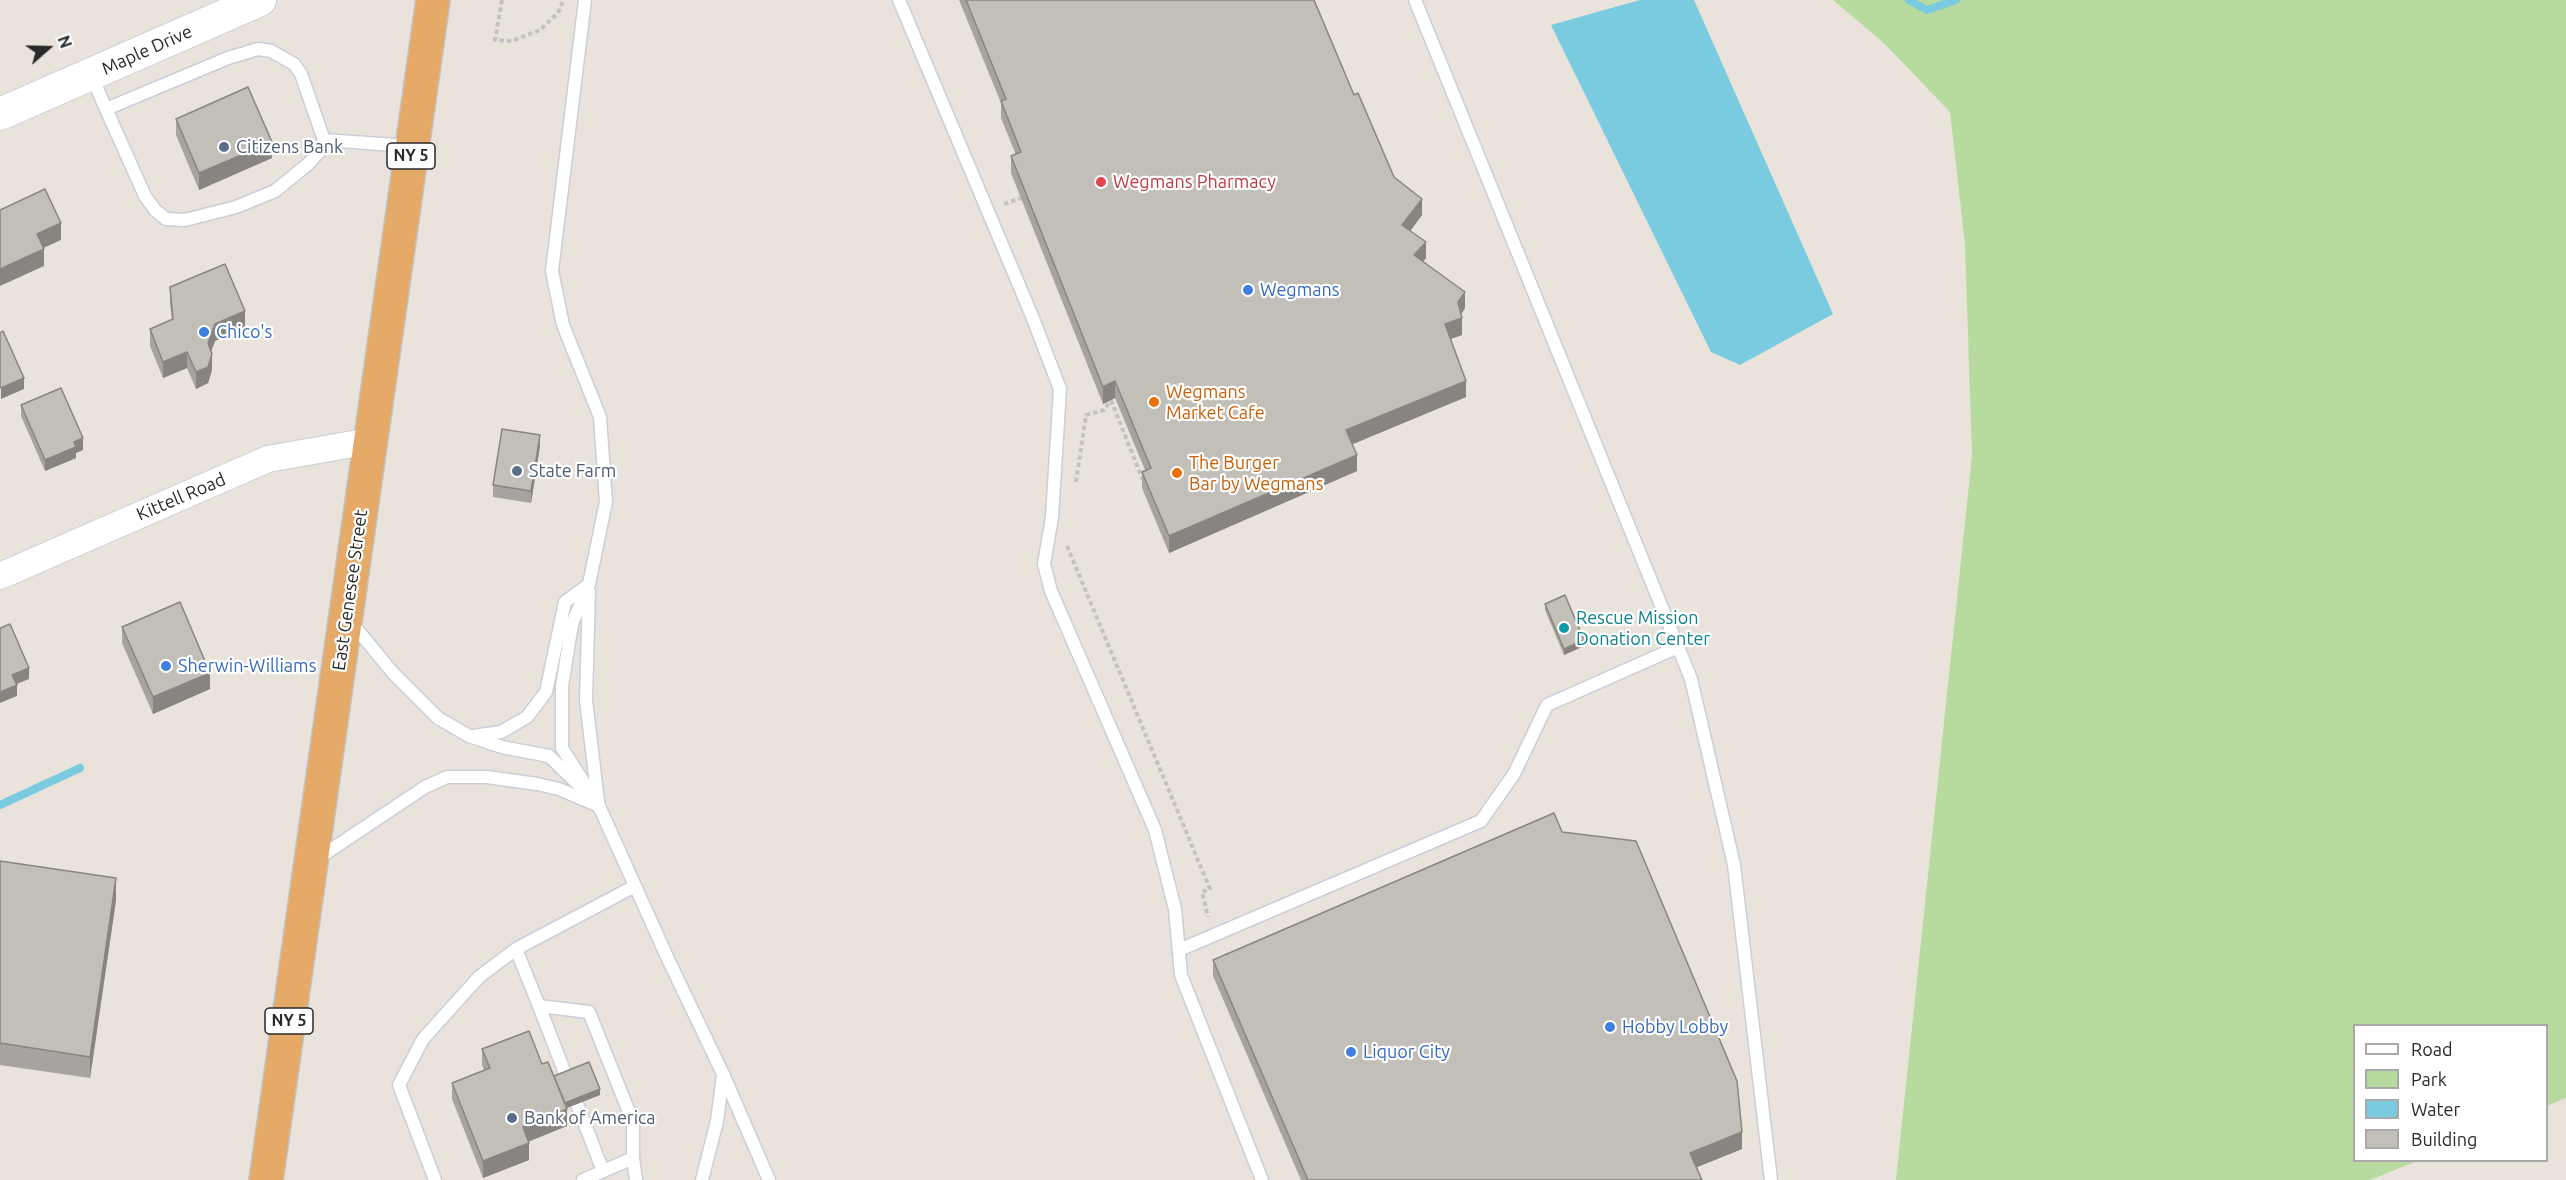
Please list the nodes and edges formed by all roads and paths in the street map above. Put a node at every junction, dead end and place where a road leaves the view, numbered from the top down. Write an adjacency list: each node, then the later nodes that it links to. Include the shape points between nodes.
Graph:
1 (260, 0): 8 (street, Maple Drive)
2 (433, 0): 12 (highway, East Genesee Street / NY 5)
3 (501, 0): 4 (path, via 495,40 512,40 540,30 558,13)
4 (564, 0)
5 (585, 0): 18 (lane, via 552,271 563,325 600,417 606,502)
6 (899, 0): 27 (lane, via 1060,389 1052,517 1044,564 1052,591 1155,830 1175,909)
7 (1415, 0): 20 (lane)
8 (91, 74): 9 (lane); 10 (street, Maple Drive)
9 (106, 109): 11 (lane, via 228,58 258,50 271,51 294,64 301,74); 11 (lane, via 145,196 155,210 175,221 236,207 275,191 309,164)
10 (0, 114)
11 (324, 140): 12 (lane)
12 (412, 147): 13 (highway, East Genesee Street / NY 5)
13 (370, 441): 17 (street, Kittell Road, via 268,459); 19 (highway, East Genesee Street / NY 5)
14 (1147, 475): 15 (path, via 1142,478 1111,400 1104,410 1086,414)
15 (1075, 491)
16 (1069, 535): 25 (path, via 1067,546 1210,889 1202,892)
17 (0, 576)
18 (589, 584): 21 (lane, via 565,602 546,692 527,717 501,732); 22 (lane, via 586,700); 22 (lane, via 572,624 562,686 562,748)
19 (347, 617): 21 (lane, via 393,673 438,718); 23 (highway, East Genesee Street / NY 5)
20 (1678, 648): 25 (lane, via 1547,705 1514,774 1481,821); 39 (lane, via 1691,679 1734,865)
21 (469, 736): 22 (lane, via 549,756)
22 (599, 806): 23 (lane, via 537,784 487,777 447,777 425,787); 24 (lane)
23 (311, 862): 32 (highway, East Genesee Street / NY 5)
24 (634, 886): 26 (lane); 29 (lane)
25 (1213, 936): 27 (lane)
26 (516, 949): 28 (lane); 33 (lane, via 479,977 423,1039 399,1085)
27 (1179, 950): 38 (lane, via 1181,975 1192,1006)
28 (539, 1006): 30 (lane, via 589,1012 633,1122); 31 (lane)
29 (723, 1074): 36 (lane, via 717,1121); 37 (lane)
30 (633, 1158): 31 (lane); 35 (lane)
31 (603, 1171): 34 (lane)
32 (266, 1180)
33 (435, 1180)
34 (583, 1180)
35 (636, 1180)
36 (702, 1180)
37 (769, 1180)
38 (1262, 1180)
39 (1771, 1180)

